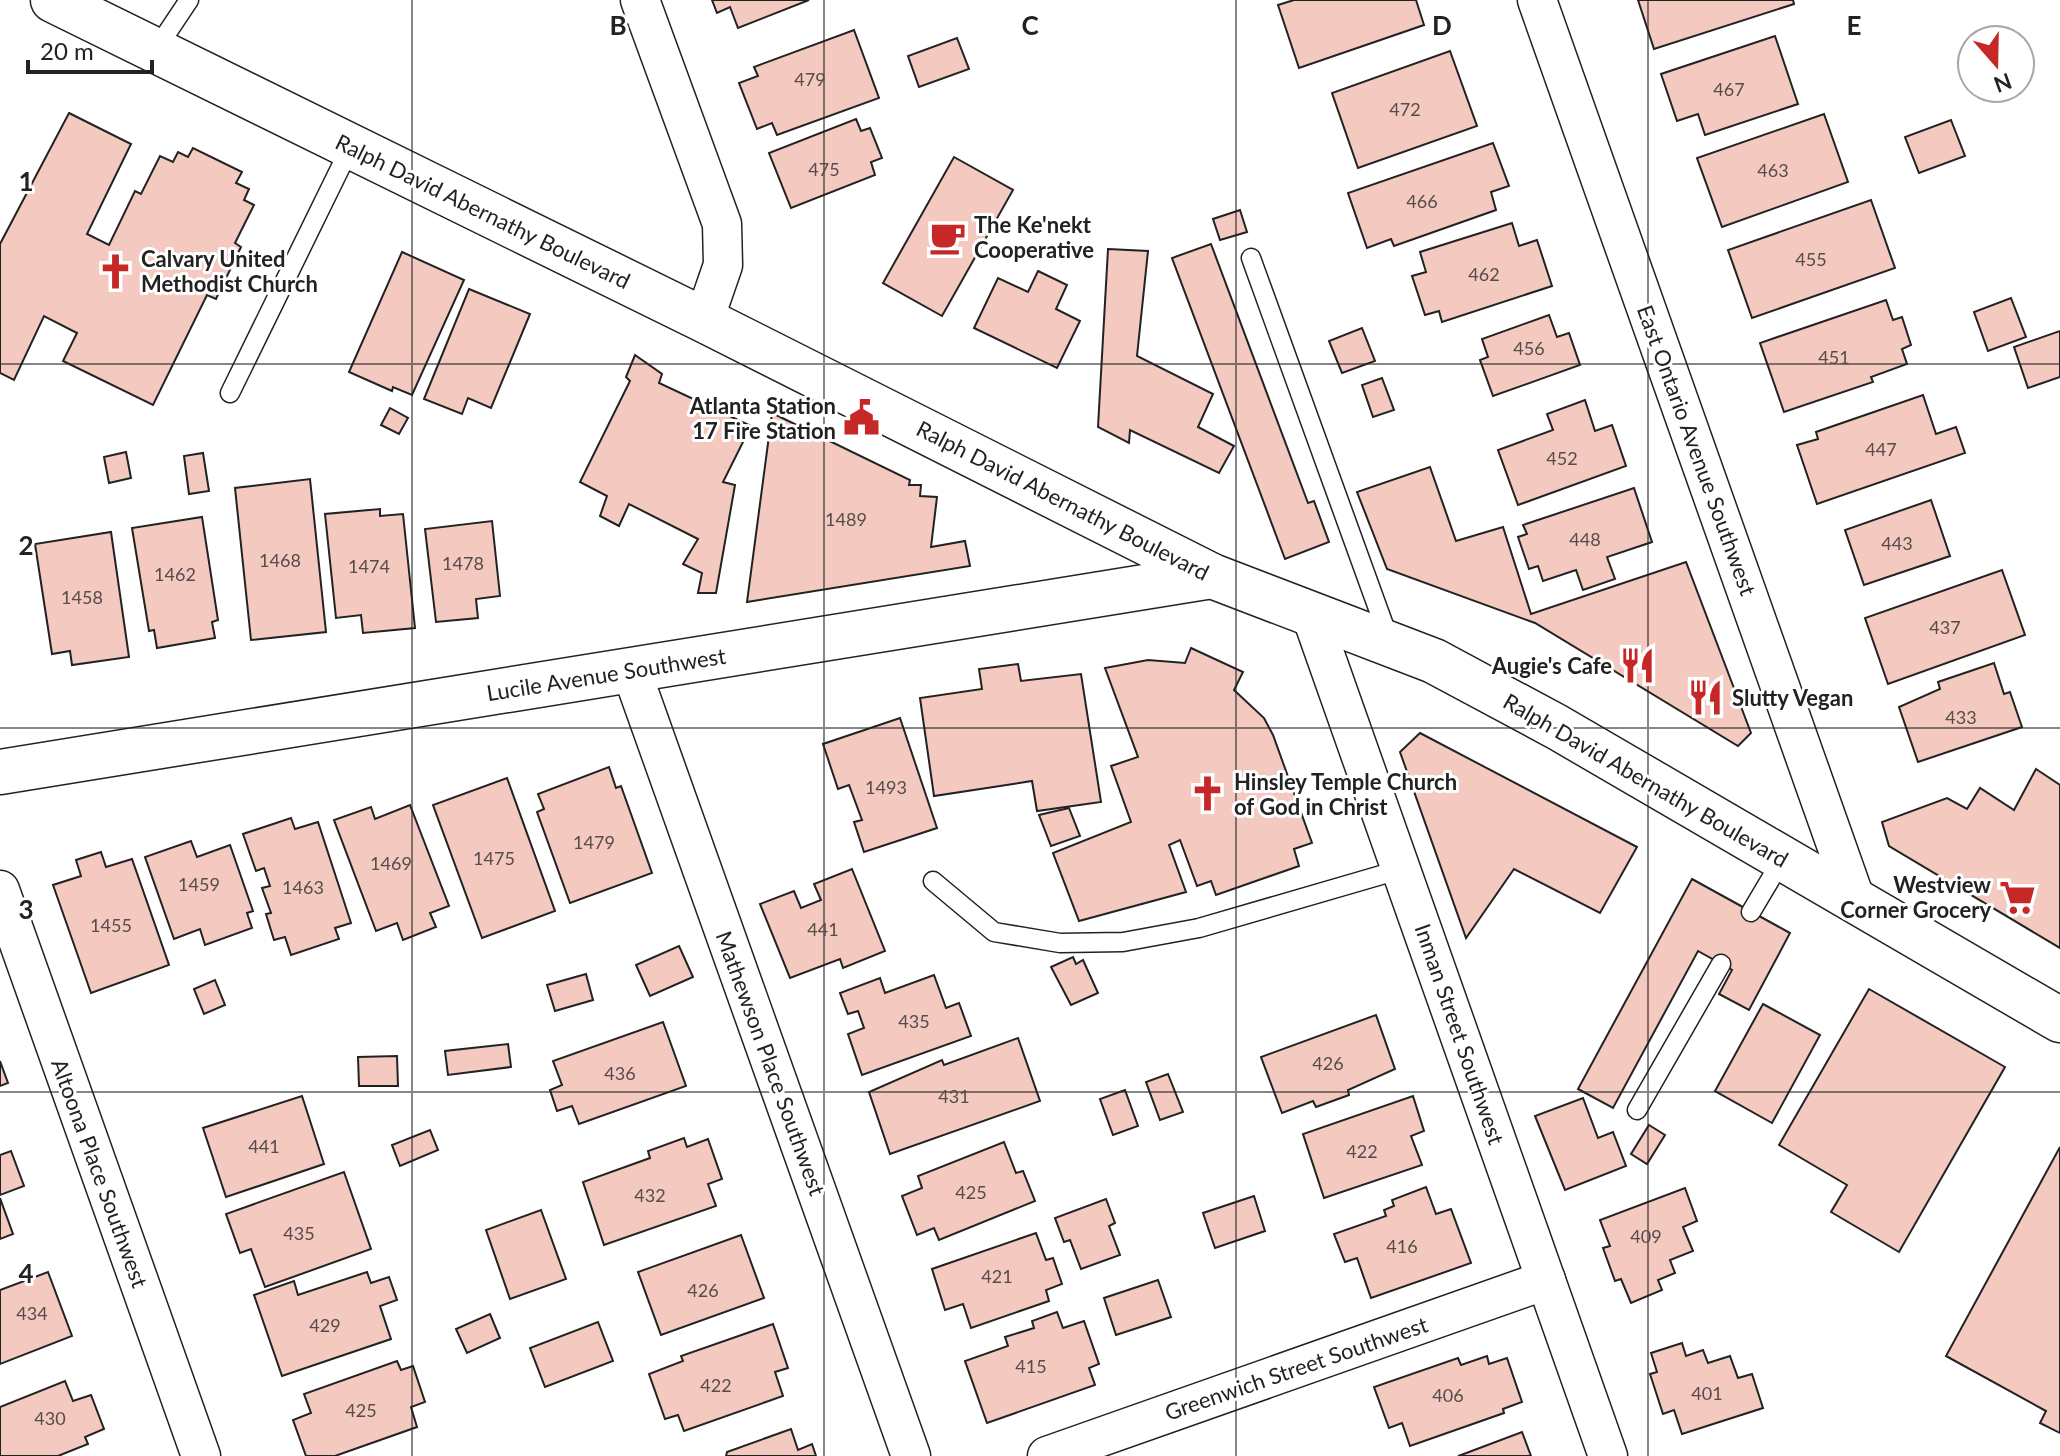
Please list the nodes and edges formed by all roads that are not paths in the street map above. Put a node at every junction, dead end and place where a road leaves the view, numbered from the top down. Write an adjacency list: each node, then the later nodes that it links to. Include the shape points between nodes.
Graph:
1 (53, 0): 5 (main road, Ralph David Abernathy Boulevard)
2 (189, 0): 5 (lane)
3 (640, 0): 8 (street, via 722,224 723,265)
4 (1537, 0): 19 (street, East Ontario Avenue Southwest)
5 (155, 51): 6 (main road, Ralph David Abernathy Boulevard)
6 (351, 146): 8 (main road, Ralph David Abernathy Boulevard); 9 (lane)
7 (1251, 258): 12 (lane)
8 (704, 320): 10 (main road, Ralph David Abernathy Boulevard)
9 (230, 393)
10 (1212, 576): 11 (main road, Ralph David Abernathy Boulevard); 13 (main road, Lucile Avenue Southwest)
11 (1310, 612): 12 (main road, Ralph David Abernathy Boulevard); 16 (street, Inman Street Southwest)
12 (1390, 642): 15 (main road, Ralph David Abernathy Boulevard, via 1557,727)
13 (631, 670): 14 (main road, Lucile Avenue Southwest); 26 (street, Mathewson Place Southwest)
14 (0, 772)
15 (1783, 858): 19 (main road, Ralph David Abernathy Boulevard); 20 (lane)
16 (1402, 869): 17 (lane, via 1199,928 1123,942 1060,943 994,932); 24 (street, Inman Street Southwest)
17 (933, 881)
18 (0, 890): 25 (street, Altoona Place Southwest)
19 (1856, 901): 22 (main road, Ralph David Abernathy Boulevard)
20 (1751, 912)
21 (1721, 964): 23 (lane)
22 (2060, 1020)
23 (1637, 1110)
24 (1546, 1280): 27 (street, Greenwich Street Southwest); 28 (street, Inman Street Southwest)
25 (201, 1456)
26 (911, 1456)
27 (1047, 1456)
28 (1608, 1456)

